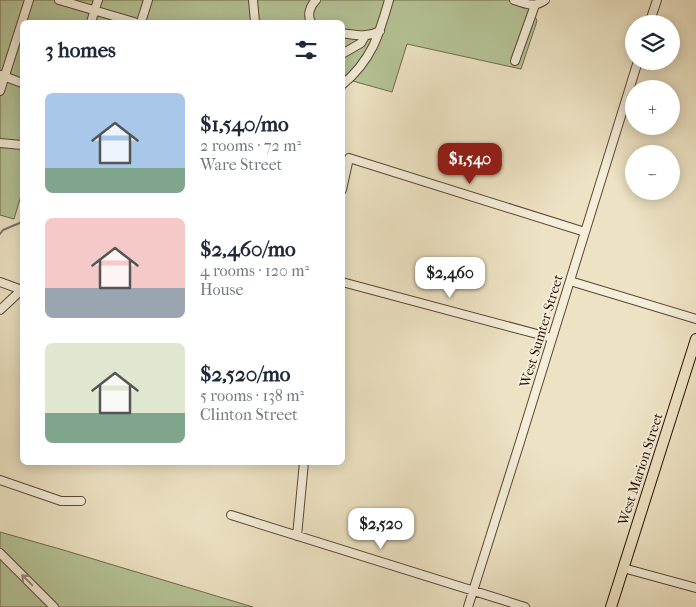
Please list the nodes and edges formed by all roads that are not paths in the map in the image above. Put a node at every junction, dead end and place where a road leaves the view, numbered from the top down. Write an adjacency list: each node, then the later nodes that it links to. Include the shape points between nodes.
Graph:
1 (29, 0): 14 (street)
2 (59, 0): 12 (street)
3 (98, 0): 12 (street)
4 (148, 0): 17 (street)
5 (252, 0): 18 (street)
6 (316, 0): 19 (street, via 310,10)
7 (389, 0): 21 (street)
8 (514, 0): 11 (street)
9 (545, 0): 11 (street)
10 (657, 0): 13 (street)
11 (535, 5): 25 (street)
12 (95, 11): 15 (street); 16 (street)
13 (652, 15)
14 (22, 20)
15 (92, 20)
16 (127, 20)
17 (142, 20)
18 (255, 20)
19 (310, 20)
20 (20, 25): 27 (street)
21 (380, 31): 23 (street); 29 (street, via 366,60)
22 (345, 33): 23 (street)
23 (365, 36): 24 (street, via 361,43)
24 (345, 52)
25 (515, 61)
26 (635, 70): 34 (street, West Sumter Street)
27 (2, 76): 28 (street); 30 (street)
28 (20, 82)
29 (345, 82)
30 (0, 91)
31 (0, 143): 32 (street)
32 (20, 145)
33 (345, 176): 34 (street, via 349,158)
34 (585, 232): 35 (street, West Sumter Street)
35 (570, 281): 41 (street); 42 (street, West Sumter Street)
36 (0, 282): 38 (street)
37 (345, 283): 42 (street)
38 (20, 289)
39 (20, 292): 40 (street)
40 (0, 310)
41 (696, 319)
42 (552, 338): 52 (street, West Sumter Street)
43 (696, 339): 50 (main road, West Marion Street)
44 (304, 465): 48 (street)
45 (0, 480): 46 (street, via 61,500)
46 (81, 501)
47 (231, 515): 48 (street)
48 (297, 536): 52 (street)
49 (0, 553): 53 (street, one-way to 49)
50 (623, 568): 51 (street); 56 (main road, West Marion Street)
51 (696, 588)
52 (473, 591): 54 (street, West Sumter Street); 55 (street)
53 (54, 607)
54 (468, 607)
55 (525, 607)
56 (611, 607)

